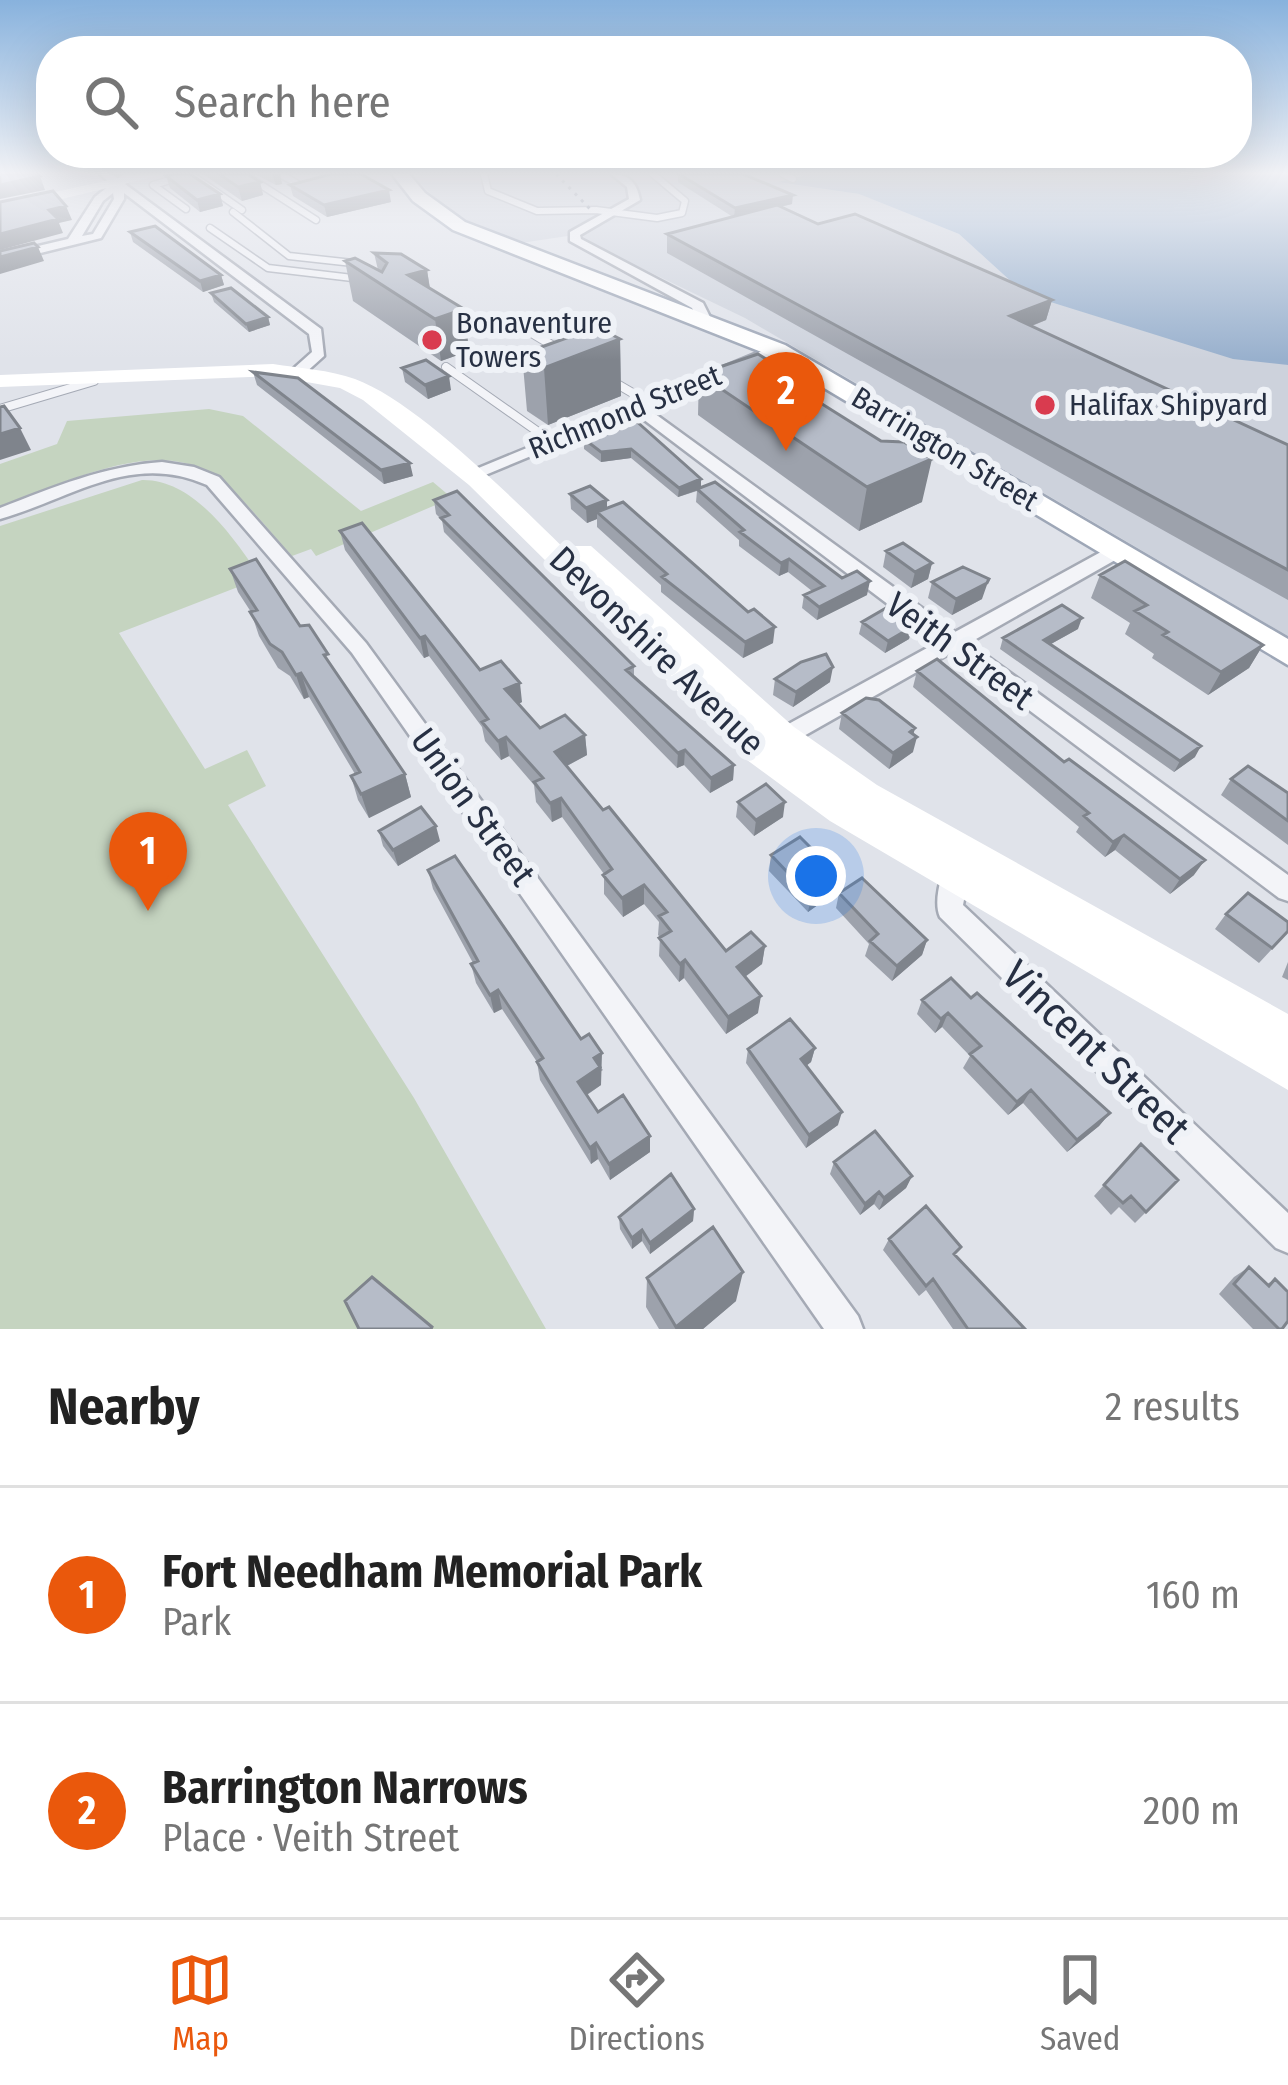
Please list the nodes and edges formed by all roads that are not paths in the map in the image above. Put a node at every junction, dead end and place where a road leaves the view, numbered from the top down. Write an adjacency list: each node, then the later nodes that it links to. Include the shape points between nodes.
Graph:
1 (76, 236): 8 (street)
2 (97, 236): 8 (street)
3 (194, 236): 18 (street, via 307,323 321,344)
4 (222, 236): 11 (lane, via 268,268)
5 (264, 236): 10 (lane, via 289,256)
6 (485, 236): 15 (main road, Barrington Street)
7 (575, 236): 15 (street, via 698,306)
8 (73, 241): 9 (street)
9 (0, 259)
10 (353, 263)
11 (347, 278): 12 (lane); 13 (lane)
12 (379, 282)
13 (368, 292)
14 (445, 307): 17 (lane, via 484,326 525,329)
15 (704, 319): 16 (main road, Barrington Street)
16 (777, 350): 24 (street, Richmond Street); 29 (main road, Barrington Street)
17 (573, 358)
18 (304, 367): 20 (street, Devonshire Avenue, via 235,359); 21 (street, Devonshire Avenue); 27 (street, Devonshire Avenue, via 371,395)
19 (446, 368): 26 (lane)
20 (0, 371)
21 (109, 376): 23 (street, Devonshire Avenue); 25 (lane)
22 (606, 377): 24 (lane)
23 (0, 381)
24 (642, 405): 26 (street, Richmond Street); 30 (street, Veith Street)
25 (0, 409)
26 (551, 441): 27 (street, Richmond Street)
27 (481, 470): 32 (street, Devonshire Avenue)
28 (0, 514): 38 (street, Union Street, via 139,468 184,468 213,481 358,648)
29 (1117, 551): 30 (street); 31 (main road, Barrington Street)
30 (948, 643): 32 (street); 34 (street, Veith Street)
31 (1288, 654)
32 (771, 744): 33 (street, Devonshire Avenue, via 865,795)
33 (960, 864): 35 (street, Devonshire Avenue); 36 (street, Devonshire Avenue); 37 (street, Vincent Street, via 949,909)
34 (1288, 890)
35 (1288, 1036)
36 (1288, 1069)
37 (1288, 1236)
38 (845, 1329)

